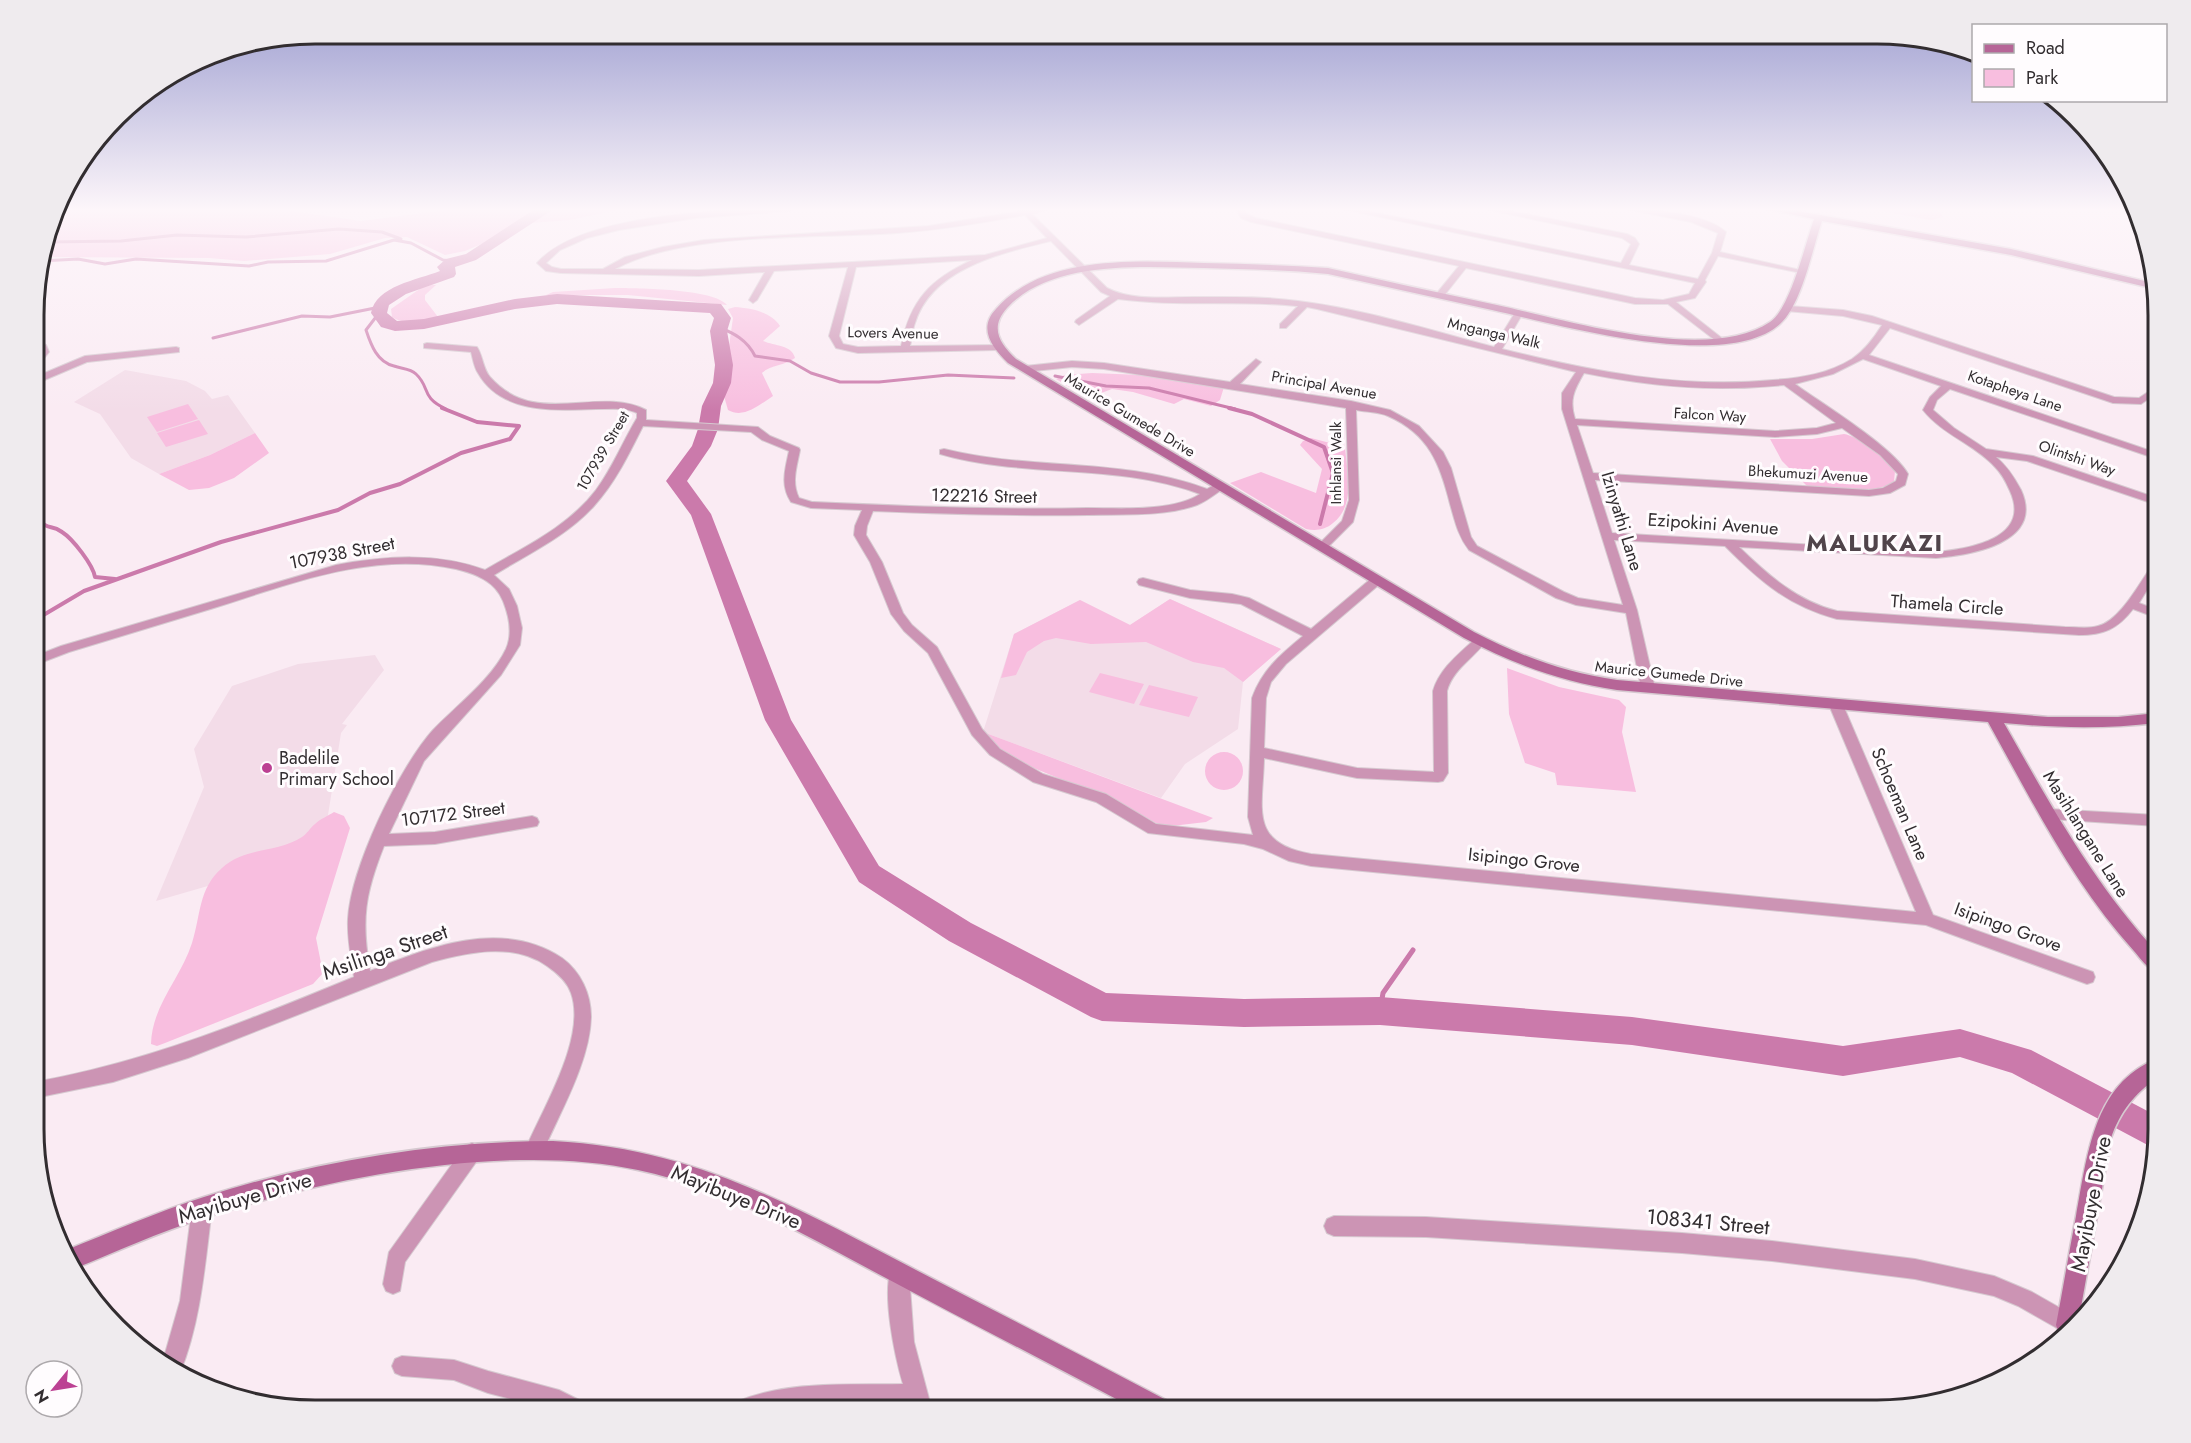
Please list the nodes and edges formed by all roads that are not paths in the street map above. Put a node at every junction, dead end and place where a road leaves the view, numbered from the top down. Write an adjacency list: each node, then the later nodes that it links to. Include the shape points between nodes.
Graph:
1 (767, 276): 17 (street)
2 (850, 276): 28 (street, Lovers Avenue, via 835,343 849,349)
3 (949, 276): 28 (street, via 918,305)
4 (1060, 276): 27 (street, via 1032,285 1002,306 992,329)
5 (1090, 276): 16 (street, Mnganga Walk)
6 (1351, 276): 15 (street)
7 (1455, 276): 15 (street)
8 (1522, 276): 18 (street, via 1646,303)
9 (1674, 276): 13 (street)
10 (1705, 276): 13 (street)
11 (1799, 276): 20 (street)
12 (2118, 276): 14 (street)
13 (1702, 282): 18 (street, via 1692,296)
14 (2146, 284)
15 (1440, 295): 21 (street)
16 (1116, 296): 19 (street, Mnganga Walk); 22 (street)
17 (753, 300)
18 (1670, 302): 25 (street)
19 (1305, 304): 24 (street); 29 (street, Mnganga Walk)
20 (1789, 309): 23 (street, via 1844,313); 25 (street, via 1768,327)
21 (1519, 313): 25 (street, via 1641,339); 29 (street)
22 (1079, 322)
23 (1888, 324): 31 (street, Mnganga Walk); 39 (street, via 2113,400 2141,401)
24 (1283, 326)
25 (1720, 341)
26 (427, 346): 42 (street, 107939 Street, via 472,349 491,383 525,403 542,408 634,407 642,412)
27 (997, 347): 28 (street, Lovers Avenue); 33 (street, Maurice Gumede Drive)
28 (905, 349)
29 (1497, 349): 34 (street, Mnganga Walk)
30 (176, 350): 35 (street, via 85,359)
31 (1863, 356): 36 (street, Mnganga Walk, via 1832,371); 38 (street, Kotapheya Lane)
32 (1256, 362): 37 (street)
33 (1025, 369): 37 (street, Principal Avenue, via 1087,364); 48 (street, Maurice Gumede Drive)
34 (1582, 369): 36 (street, Mnganga Walk, via 1680,385 1734,387); 41 (street, Izinyathi Lane, via 1567,393)
35 (44, 377)
36 (1786, 382): 43 (street, Bhekumuzi Avenue)
37 (1233, 385): 40 (street, Principal Avenue)
38 (1948, 385): 45 (street, Ezipokini Avenue, via 1932,399 1928,410); 46 (street, Kotapheya Lane)
39 (2148, 396)
40 (1351, 404): 53 (street, Inhlansi Walk, via 1354,500 1347,522); 59 (street, Principal Avenue, via 1401,418 1431,443 1446,468 1465,538 1473,548 1560,595)
41 (1572, 422): 43 (street, Falcon Way, via 1792,434); 47 (street, Izinyathi Lane)
42 (639, 423): 50 (street, 122216 Street, via 754,429 795,450 789,485 795,500 811,505); 54 (street, 107939 Street, via 601,490 580,514)
43 (1845, 424): 47 (street, Bhekumuzi Avenue, via 1899,467 1903,474 1901,483 1886,491 1869,493)
44 (944, 452): 48 (street, via 991,464 1120,472)
45 (1984, 452): 49 (street, Olintshi Way, via 2030,458); 52 (street, Ezipokini Avenue, via 2011,481 2020,507 2007,534 1978,548 1926,555)
46 (2148, 453)
47 (1589, 476): 51 (street, Izinyathi Lane)
48 (1215, 490): 50 (street, 122216 Street, via 1195,502 1175,507 1121,512); 53 (street, Maurice Gumede Drive)
49 (2148, 499)
50 (869, 508): 73 (street, Isipingo Grove, via 860,535 876,562 897,614 933,650 988,746 1020,769 1044,781 1101,798 1153,829 1244,838)
51 (1607, 536): 52 (street, Ezipokini Avenue); 59 (street, Izinyathi Lane)
52 (1729, 544): 58 (street, Thamela Circle, via 1792,599 1837,615 2085,631 2109,626)
53 (1322, 547): 56 (street, Maurice Gumede Drive)
54 (487, 574): 63 (street, 107938 Street, via 425,559 339,568); 72 (street, 107938 Street, via 500,582 510,600 515,643 488,683 419,757)
55 (2148, 579): 58 (street, Thamela Circle)
56 (1377, 580): 61 (street); 62 (street, Maurice Gumede Drive)
57 (1143, 582): 61 (street, via 1190,594 1245,601)
58 (2131, 604): 60 (street)
59 (1631, 610): 64 (street, Izinyathi Lane)
60 (2148, 611)
61 (1312, 635): 68 (street, via 1281,661 1265,681 1259,698)
62 (1480, 641): 64 (street, Maurice Gumede Drive, via 1555,672 1602,684); 68 (street, via 1443,680 1440,775 1429,778 1357,773)
63 (44, 658)
64 (1648, 688): 65 (street, Maurice Gumede Drive)
65 (1836, 705): 66 (street, Maurice Gumede Drive); 74 (street, Schoeman Lane)
66 (1993, 717): 67 (street, Maurice Gumede Drive, via 2082,723); 69 (street, Masihlangane Lane)
67 (2148, 719)
68 (1256, 751): 73 (street, via 1255,817)
69 (2049, 814): 70 (street); 75 (street, Masihlangane Lane, via 2088,881)
70 (2148, 820)
71 (532, 822): 72 (street, 107172 Street, via 435,838)
72 (380, 840): 77 (street, 107938 Street, via 357,904 356,933)
73 (1268, 845): 74 (street, Isipingo Grove, via 1311,860)
74 (1927, 920): 76 (street, Isipingo Grove)
75 (2148, 954)
76 (2087, 977)
77 (363, 981): 79 (street, Msilinga Street, via 144,1066); 80 (street, Msilinga Street, via 443,953 494,944 549,958 569,972 582,1004 578,1046)
78 (2148, 1073): 87 (street, Mayibuye Drive, via 2121,1095 2109,1116)
79 (44, 1088)
80 (535, 1148): 81 (street, Mayibuye Drive); 85 (street, Mayibuye Drive, via 638,1160 687,1174 735,1191)
81 (472, 1152): 82 (street, Mayibuye Drive, via 354,1169); 86 (street, via 396,1259)
82 (202, 1208): 84 (street, Mayibuye Drive); 89 (street, via 190,1301)
83 (1334, 1226): 88 (street, 108341 Street, via 1426,1227 1682,1243 1915,1269 1994,1286)
84 (76, 1257)
85 (899, 1273): 94 (street, via 903,1351); 95 (street, Mayibuye Drive)
86 (393, 1284)
87 (2069, 1319)
88 (2065, 1322)
89 (174, 1360)
90 (402, 1365): 91 (street, via 454,1370)
91 (555, 1400)
92 (773, 1400): 93 (street, via 800,1396)
93 (879, 1400)
94 (917, 1400)
95 (1143, 1400)

